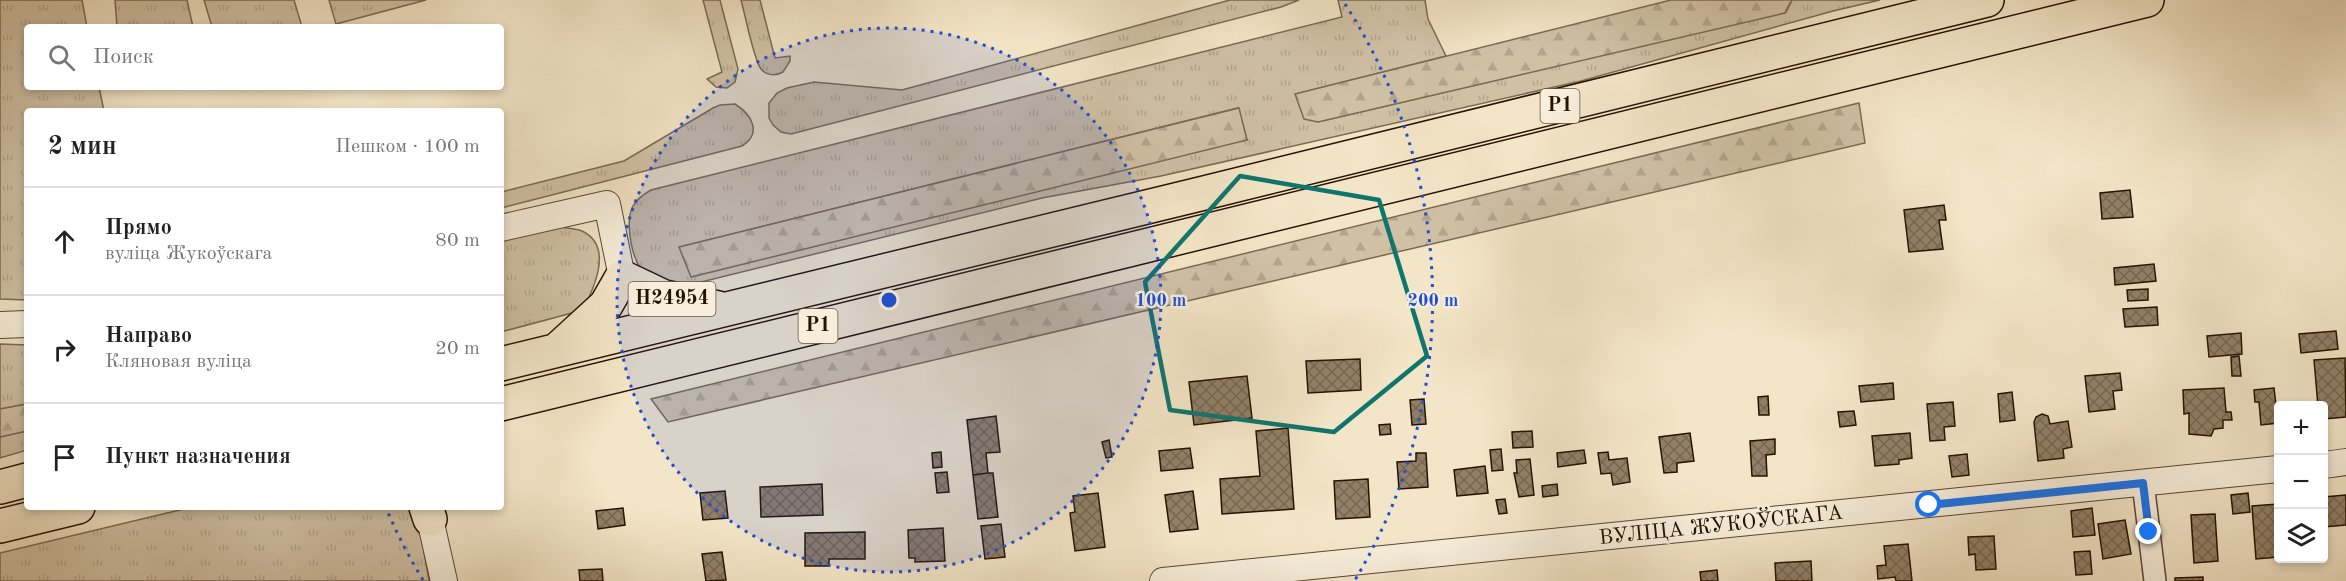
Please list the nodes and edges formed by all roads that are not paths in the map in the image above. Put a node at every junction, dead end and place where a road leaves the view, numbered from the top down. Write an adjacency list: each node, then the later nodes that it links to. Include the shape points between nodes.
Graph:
1 (1987, 0): 5 (highway, Р1)
2 (2147, 0): 10 (highway, Р1)
3 (504, 227): 4 (street, Н24954, via 607,204)
4 (622, 277): 5 (highway, Н24954, via 664,297); 8 (highway, Н24954, via 606,305)
5 (725, 310): 8 (highway, Р1)
6 (24, 324): 7 (street)
7 (0, 325)
8 (557, 350): 9 (highway, Р1)
9 (504, 363)
10 (504, 403)
11 (2346, 462): 12 (street)
12 (2328, 464)
13 (2274, 469): 15 (street, ВУЛІЦА ЖУКОЎСКАГА)
14 (24, 481): 16 (highway)
15 (2143, 483): 21 (street, ВУЛІЦА ЖУКОЎСКАГА); 22 (street)
16 (0, 487)
17 (66, 510): 19 (highway)
18 (428, 510): 20 (street)
19 (0, 526)
20 (444, 581)
21 (1163, 581)
22 (2155, 581)

